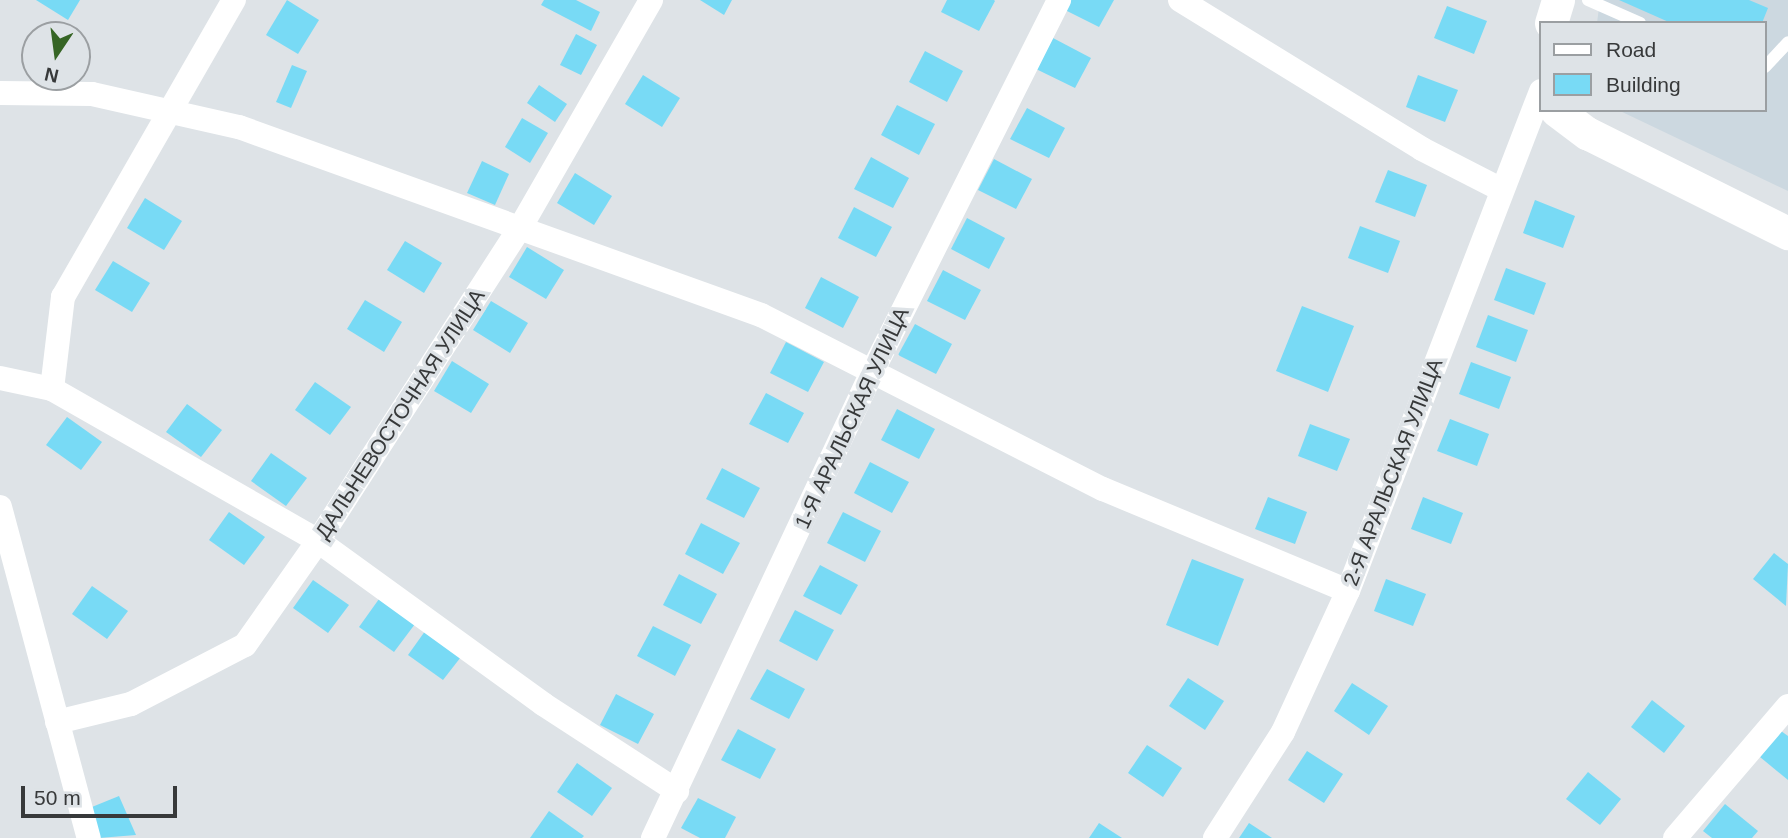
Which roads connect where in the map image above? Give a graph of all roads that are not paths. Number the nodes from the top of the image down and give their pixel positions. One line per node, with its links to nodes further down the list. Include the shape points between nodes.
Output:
1 (234, 0): 14 (street)
2 (650, 0): 16 (street, ДАЛЬНЕВОСТОЧНАЯ УЛИЦА)
3 (1059, 0): 18 (street, 1-Я АРАЛЬСКАЯ УЛИЦА)
4 (1181, 0): 15 (street, via 1422,149)
5 (1558, 0): 7 (street)
6 (1588, 0): 8 (lane)
7 (1552, 21)
8 (1635, 21)
9 (1788, 42): 10 (lane)
10 (1767, 65)
11 (0, 93): 14 (street, via 92,94)
12 (1540, 93): 15 (street, 2-Я АРАЛЬСКАЯ УЛИЦА)
13 (1559, 112): 17 (street, via 1587,133)
14 (172, 115): 16 (street, via 239,127); 20 (street, via 63,297)
15 (1500, 189): 23 (street, 2-Я АРАЛЬСКАЯ УЛИЦА)
16 (520, 228): 18 (street, via 761,315); 22 (street, ДАЛЬНЕВОСТОЧНАЯ УЛИЦА)
17 (1788, 233)
18 (874, 368): 23 (street, via 1103,489); 26 (street, 1-Я АРАЛЬСКАЯ УЛИЦА)
19 (0, 378): 20 (street)
20 (52, 389): 22 (street)
21 (0, 507): 25 (street)
22 (318, 541): 25 (street, ДАЛЬНЕВОСТОЧНАЯ УЛИЦА, via 245,645 131,704); 26 (street, via 543,704)
23 (1348, 591): 29 (street, 2-Я АРАЛЬСКАЯ УЛИЦА, via 1283,732)
24 (1788, 706): 30 (street)
25 (57, 722): 27 (street)
26 (677, 792): 28 (street, 1-Я АРАЛЬСКАЯ УЛИЦА)
27 (89, 838)
28 (653, 838)
29 (1215, 838)
30 (1675, 838)

